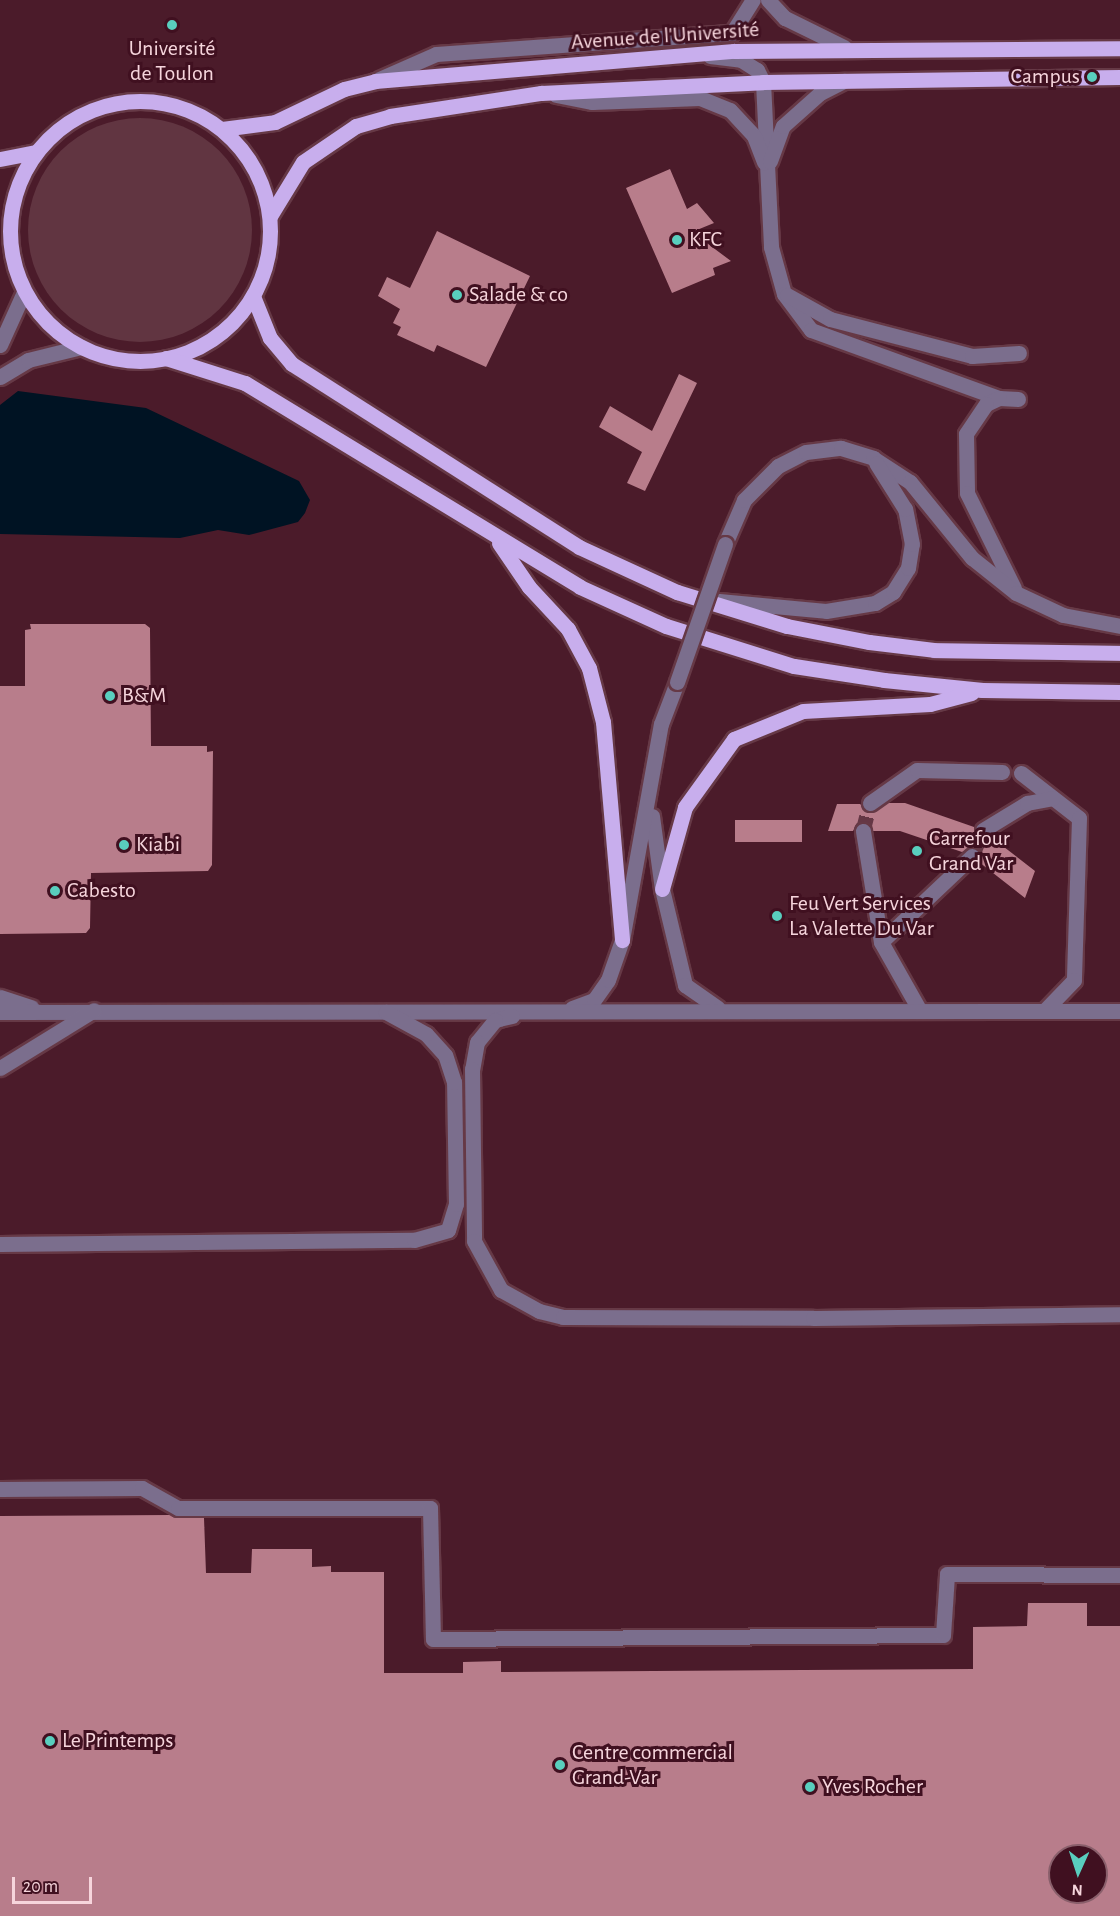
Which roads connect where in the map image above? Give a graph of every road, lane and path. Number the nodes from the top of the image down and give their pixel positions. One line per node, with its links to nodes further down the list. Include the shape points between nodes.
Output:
1 (753, 0): 7 (street, via 732,33 436,54)
2 (768, 0): 3 (street, via 785,18)
3 (844, 47): 4 (main road, Avenue de l'Université); 5 (main road, Avenue de l'Université)
4 (1120, 48)
5 (698, 54): 7 (main road, Avenue de l'Université); 9 (street, via 741,60 757,70)
6 (1120, 77): 8 (main road)
7 (375, 81): 11 (main road, Avenue de l'Université, via 344,89 274,122)
8 (844, 81): 9 (main road); 14 (street, via 820,93 783,126)
9 (763, 82): 10 (main road); 14 (street)
10 (541, 93): 14 (street, via 592,102 700,98 730,111 754,135); 15 (main road, via 390,116 356,126 303,162)
11 (222, 129): 12 (main road, via 159,101 124,101 90,110 70,121); 15 (main road, via 245,154 262,183)
12 (35, 152): 13 (main road); 16 (main road, via 14,193)
13 (0, 159)
14 (767, 170): 18 (street, via 771,247)
15 (270, 216): 19 (main road, via 270,244)
16 (4, 235): 17 (main road)
17 (24, 292): 20 (street); 21 (main road, via 58,333)
18 (784, 294): 22 (street, via 830,319 972,356); 25 (street, via 811,330)
19 (253, 296): 23 (main road, via 217,336); 30 (main road, via 270,338 292,364 579,547)
20 (0, 345)
21 (81, 347): 23 (main road, via 108,357); 24 (street, via 28,360)
22 (1019, 353)
23 (166, 358): 28 (main road, via 245,382)
24 (0, 377)
25 (999, 398): 26 (street); 29 (street, via 986,404 966,434 967,494)
26 (1018, 399)
27 (873, 458): 29 (street, via 910,482 972,558); 30 (street, via 905,509 912,544 908,568 893,592 875,603 826,611); 38 (street, bridge, via 841,448 806,452 778,466 744,500 661,724)
28 (496, 538): 33 (main road, via 580,587 729,648 884,680); 44 (main road, via 529,587 568,629 589,668 603,723)
29 (1016, 593): 31 (street, via 1063,615)
30 (696, 598): 32 (main road, via 787,626 869,642 934,650)
31 (1120, 626)
32 (1120, 653)
33 (982, 690): 34 (main road); 43 (main road, via 930,704 803,711 734,740 685,807)
34 (1120, 692)
35 (1002, 772): 39 (street, via 917,770)
36 (1021, 774): 37 (street)
37 (1053, 798): 40 (street, via 1027,803); 49 (street, via 1079,818 1074,980)
38 (650, 800): 43 (street); 44 (street)
39 (870, 803)
40 (982, 830)
41 (863, 831): 45 (street)
42 (972, 856): 45 (street)
43 (662, 889): 47 (street, via 685,985)
44 (622, 940): 56 (street, via 608,980 594,1000)
45 (881, 942): 53 (street)
46 (0, 997): 50 (street)
47 (718, 1008): 53 (street); 56 (street)
48 (94, 1010): 50 (street); 51 (street); 57 (street)
49 (1045, 1010): 53 (street); 54 (street)
50 (43, 1011): 55 (street)
51 (382, 1011): 52 (street); 58 (street, via 426,1034 445,1055 454,1082 456,1204 447,1230 414,1240)
52 (532, 1011): 56 (street); 59 (street, via 495,1020 477,1042 472,1069 474,1240 501,1290 539,1311 563,1317)
53 (920, 1011)
54 (1120, 1011)
55 (0, 1012)
56 (564, 1012)
57 (0, 1068)
58 (0, 1244)
59 (1120, 1314)
60 (0, 1489): 61 (street, via 142,1488 178,1508 430,1508 434,1639 943,1635 947,1574)
61 (1120, 1575)

